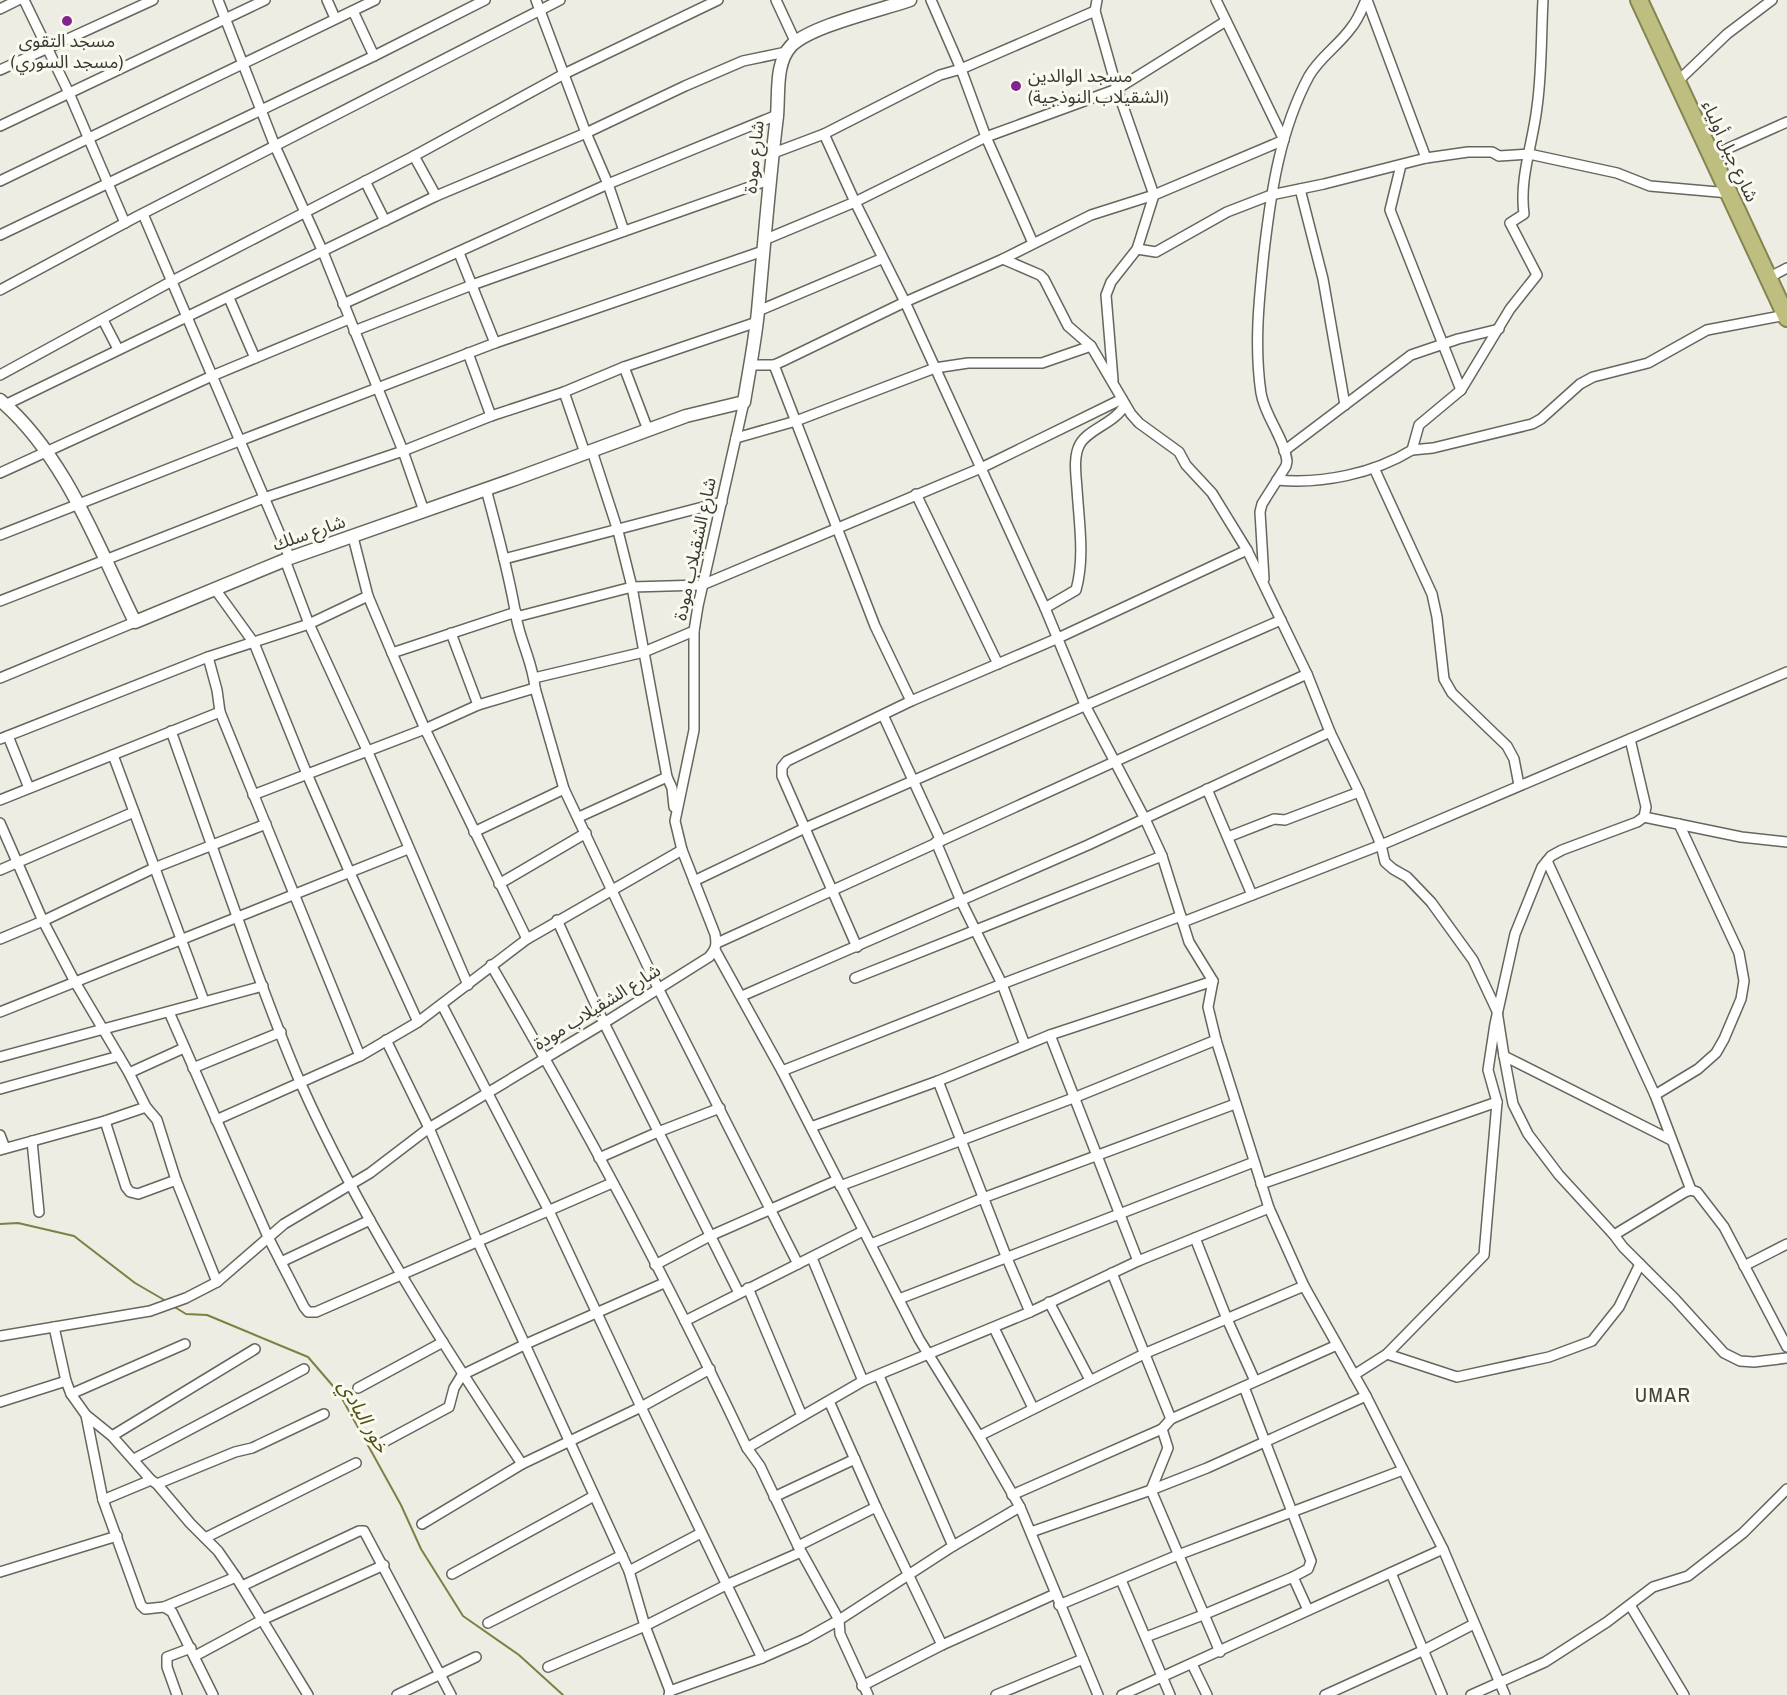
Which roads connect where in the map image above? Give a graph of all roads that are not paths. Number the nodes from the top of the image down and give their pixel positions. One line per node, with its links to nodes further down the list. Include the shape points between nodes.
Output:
1 (18, 0): 23 (street)
2 (24, 0): 31 (street)
3 (153, 0): 22 (street)
4 (218, 0): 27 (street)
5 (265, 0): 27 (street)
6 (327, 0): 28 (street)
7 (375, 0): 24 (street)
8 (485, 0): 33 (street)
9 (536, 0): 25 (street)
10 (560, 0): 25 (street)
11 (718, 0): 37 (street)
12 (776, 0): 30 (street)
13 (910, 0): 21 (street, شارع مودة)
14 (931, 0): 35 (street)
15 (1097, 0): 26 (street)
16 (1216, 0): 29 (street)
17 (1367, 0): 49 (street, via 1351,29 1309,76); 55 (street)
18 (1543, 0): 52 (street, via 1540,89)
19 (1639, 0): 38 (highway, شارع جبل أولياء)
20 (1772, 0): 38 (street, via 1728,34)
21 (888, 3): 30 (street, شارع مودة)
22 (132, 4): 31 (street)
23 (0, 9)
24 (353, 10): 28 (street); 33 (street)
25 (540, 10): 37 (street); 50 (street)
26 (1095, 11): 35 (street); 39 (street)
27 (226, 18): 34 (street); 40 (street)
28 (335, 18): 34 (street)
29 (1226, 21): 39 (street); 49 (street)
30 (795, 42): 32 (street, شارع مودة)
31 (47, 49): 36 (street); 40 (street)
32 (786, 52): 42 (street, شارع مودة); 45 (street, via 743,61)
33 (374, 56): 41 (street)
34 (243, 63): 41 (street); 48 (street)
35 (961, 69): 46 (street, via 940,75); 47 (street)
36 (0, 70)
37 (564, 74): 45 (street); 53 (street)
38 (1677, 82): 54 (highway, شارع جبل أولياء)
39 (1117, 88): 47 (street); 64 (street)
40 (69, 93): 44 (street); 48 (street)
41 (262, 110): 50 (street); 60 (street)
42 (777, 115): 51 (street, شارع مودة); 61 (street)
43 (1787, 122): 54 (street)
44 (0, 126)
45 (586, 133): 61 (street); 66 (street)
46 (825, 134): 51 (street); 67 (street)
47 (986, 137): 67 (street); 74 (street)
48 (88, 138): 58 (street); 60 (street)
49 (1284, 140): 64 (street); 65 (street)
50 (275, 146): 68 (street); 69 (street)
51 (771, 154): 57 (street, شارع مودة)
52 (1529, 154): 55 (street, via 1468,152); 63 (street, via 1617,173 1650,186); 94 (street, via 1522,187 1524,214 1510,223 1537,275)
53 (414, 156): 59 (street); 66 (street)
54 (1711, 156): 63 (highway, شارع جبل أولياء)
55 (1426, 158): 56 (street)
56 (1401, 165): 62 (street); 97 (street, via 1390,210)
57 (768, 180): 72 (street); 75 (street, شارع مودة)
58 (0, 181)
59 (365, 181): 68 (street); 70 (street)
60 (106, 182): 71 (street); 73 (street)
61 (608, 184): 72 (street); 78 (street)
62 (1300, 189): 65 (street); 115 (street, via 1323,279)
63 (1729, 193): 82 (highway, شارع جبل أولياء)
64 (1154, 195): 74 (street, via 1091,215); 76 (street)
65 (1271, 195): 76 (street, via 1227,212 1156,252); 123 (street, via 1257,350 1264,404)
66 (435, 196): 70 (street)
67 (855, 202): 75 (street); 79 (street)
68 (306, 213): 77 (street); 83 (street)
69 (143, 214): 71 (street); 83 (street)
70 (385, 221): 77 (street)
71 (125, 223): 85 (street)
72 (624, 231): 84 (street)
73 (0, 235)
74 (1033, 243): 80 (street)
75 (764, 245): 89 (street, شارع مودة); 96 (street)
76 (1137, 249): 108 (street, via 1111,282 1106,295)
77 (323, 252): 86 (street); 88 (street)
78 (459, 253): 84 (street); 88 (street)
79 (881, 259): 87 (street); 89 (street)
80 (1003, 259): 87 (street); 98 (street, via 1040,275 1068,326)
81 (1787, 268): 82 (street)
82 (1768, 278): 90 (highway, شارع جبل أولياء)
83 (172, 281): 91 (street); 93 (street)
84 (472, 285): 95 (street); 96 (street)
85 (0, 290)
86 (229, 298): 91 (street); 101 (street)
87 (905, 302): 103 (street); 105 (street)
88 (343, 304): 92 (street)
89 (757, 316): 102 (street, شارع مودة); 104 (street)
90 (1786, 316): 121 (street, via 1707,330 1648,363 1593,377 1532,424)
91 (186, 317): 99 (street); 107 (street)
92 (349, 319): 95 (street); 101 (street)
93 (103, 320): 99 (street); 106 (street)
94 (1499, 328): 97 (street); 110 (street)
95 (354, 331): 109 (street)
96 (495, 343): 100 (street)
97 (1443, 344): 110 (street); 115 (street, via 1411,356)
98 (1091, 346): 105 (street, via 1042,363 968,363); 108 (street)
99 (118, 349): 112 (street)
100 (468, 353): 109 (street); 116 (street)
101 (255, 358): 107 (street)
102 (752, 365): 103 (street); 113 (street, شارع مودة)
103 (774, 365): 117 (street)
104 (624, 366): 111 (street); 118 (street)
105 (935, 368): 117 (street); 126 (street)
106 (0, 375)
107 (212, 376): 120 (street); 124 (street)
108 (1113, 385): 114 (street)
109 (377, 388): 120 (street); 122 (street)
110 (1461, 390): 121 (street, via 1419,425)
111 (564, 392): 116 (street); 125 (street)
112 (3, 402): 124 (street)
113 (744, 402): 118 (street, شارع سلك); 119 (street, شارع الشقيلاب مودة)
114 (1123, 402): 126 (street); 140 (street, via 1139,423 1179,452 1212,493); 150 (street, via 1116,417 1084,438 1077,451 1079,579 1076,591)
115 (1345, 405): 123 (street)
116 (491, 416): 122 (street)
117 (796, 421): 119 (street); 136 (street)
118 (648, 430): 125 (street, شارع سلك)
119 (736, 438): 133 (street, شارع الشقيلاب مودة)
120 (238, 441): 132 (street); 134 (street)
121 (1412, 450): 127 (street)
122 (403, 451): 132 (street); 135 (street)
123 (1284, 451): 129 (street, via 1286,466)
124 (46, 452): 128 (street); 134 (street)
125 (588, 452): 130 (street, شارع سلك); 137 (street)
126 (981, 468): 131 (street); 150 (street)
127 (1374, 468): 129 (street, via 1319,480); 184 (street, via 1432,594 1444,678 1452,693 1507,746)
128 (0, 473)
129 (1277, 480): 144 (street, via 1260,512)
130 (486, 489): 135 (street, شارع سلك); 143 (street)
131 (916, 494): 136 (street); 162 (street)
132 (264, 498): 141 (street); 142 (street)
133 (722, 502): 137 (street); 145 (street, شارع الشقيلاب مودة)
134 (79, 504): 138 (street); 141 (street)
135 (424, 511): 139 (street, شارع سلك)
136 (837, 528): 145 (street); 168 (street, via 875,626)
137 (618, 531): 143 (street); 146 (street)
138 (0, 535)
139 (353, 537): 142 (street, شارع سلك); 148 (street)
140 (1247, 550): 144 (street); 157 (street)
141 (105, 559): 149 (street); 153 (street)
142 (287, 559): 147 (street, شارع سلك); 154 (street)
143 (504, 559): 151 (street)
144 (1264, 583): 152 (street)
145 (702, 585): 146 (street); 155 (street, شارع الشقيلاب مودة)
146 (632, 587): 151 (street); 159 (street)
147 (215, 589): 153 (street, شارع سلك); 158 (street)
148 (368, 596): 154 (street); 160 (street)
149 (0, 601)
150 (1046, 608): 157 (street)
151 (516, 614): 156 (street); 166 (street)
152 (1281, 620): 164 (street); 170 (street)
153 (135, 622): 165 (street)
154 (309, 624): 158 (street); 178 (street)
155 (694, 632): 159 (street); 192 (street, شارع الشقيلاب مودة, via 694,730)
156 (451, 633): 160 (street); 169 (street)
157 (1056, 639): 162 (street); 170 (street)
158 (254, 643): 161 (street); 181 (street)
159 (644, 652): 166 (street); 182 (street)
160 (392, 653): 173 (street)
161 (208, 657): 171 (street); 176 (street)
162 (998, 664): 168 (street)
163 (1787, 672): 177 (street)
164 (1307, 674): 175 (street); 180 (street)
165 (0, 678)
166 (534, 678): 167 (street)
167 (535, 688): 169 (street); 186 (street)
168 (911, 701): 172 (street)
169 (478, 705): 173 (street)
170 (1086, 707): 180 (street); 183 (street)
171 (220, 712): 174 (street); 189 (street)
172 (883, 715): 183 (street); 199 (street, via 787,761 782,767 782,776)
173 (425, 729): 178 (street); 200 (street)
174 (171, 731): 179 (street); 205 (street)
175 (1330, 732): 187 (street); 188 (street)
176 (4, 738): 185 (street)
177 (1630, 739): 184 (street); 194 (street, via 1646,807)
178 (367, 750): 181 (street); 207 (street)
179 (113, 755): 185 (street); 191 (street)
180 (1114, 761): 195 (street); 203 (street)
181 (307, 774): 189 (street); 214 (street)
182 (667, 777): 192 (street); 193 (street)
183 (914, 780): 199 (street); 203 (street)
184 (1519, 785): 206 (street)
185 (29, 788): 190 (street)
186 (564, 789): 193 (street); 200 (street)
187 (1207, 789): 195 (street); 202 (street)
188 (1359, 792): 202 (street); 206 (street)
189 (253, 795): 197 (street)
190 (0, 800)
191 (134, 812): 211 (street); 212 (street)
192 (676, 814): 208 (street, شارع الشقيلاب مودة)
193 (579, 817): 201 (street)
194 (1644, 817): 198 (street); 210 (street, via 1562,850)
195 (1145, 819): 209 (street); 221 (street)
196 (0, 823): 211 (street)
197 (266, 824): 205 (street); 220 (street)
198 (1679, 824): 204 (street); 267 (street, via 1739,953 1744,981 1741,999 1716,1053)
199 (806, 828): 215 (street); 218 (street)
200 (474, 832): 216 (street)
201 (586, 833): 216 (street); 217 (street)
202 (1228, 837): 219 (street)
203 (939, 841): 218 (street); 221 (street)
204 (1787, 842)
205 (211, 845): 212 (street); 222 (street)
206 (1381, 845): 219 (street); 243 (street, via 1385,862 1407,877 1431,902 1473,960)
207 (408, 849): 214 (street); 237 (street)
208 (682, 850): 215 (street, شارع الشقيلاب مودة); 217 (street)
209 (1161, 856): 223 (street); 226 (street)
210 (1547, 861): 243 (street, via 1515,934); 267 (street)
211 (17, 863): 213 (street); 225 (street)
212 (154, 868): 225 (street); 228 (street)
213 (0, 870)
214 (350, 873): 220 (street); 246 (street)
215 (694, 881): 230 (street, شارع الشقيلاب مودة)
216 (499, 884): 229 (street)
217 (611, 889): 224 (street); 239 (street)
218 (831, 891): 230 (street); 231 (street)
219 (1252, 894): 223 (street)
220 (294, 895): 222 (street); 256 (street)
221 (961, 901): 226 (street); 231 (street)
222 (237, 918): 228 (street); 238 (street)
223 (1182, 919): 234 (street, via 1190,942); 236 (street)
224 (557, 920): 229 (street); 247 (street)
225 (43, 921): 227 (street); 235 (street)
226 (975, 930): 233 (street); 236 (street)
227 (0, 939)
228 (182, 939): 235 (street); 241 (street)
229 (527, 939): 232 (street)
230 (716, 946): 239 (street, شارع الشقيلاب مودة, via 709,957); 240 (street)
231 (857, 947): 240 (street)
232 (491, 965): 237 (street); 259 (street)
233 (855, 978)
234 (1213, 981): 250 (street); 252 (street, via 1208,1006)
235 (75, 982): 244 (street); 248 (street)
236 (1002, 984): 253 (street); 261 (street)
237 (468, 985): 242 (street)
238 (262, 986): 241 (street); 249 (street)
239 (658, 988): 247 (street, شارع الشقيلاب مودة); 272 (street)
240 (742, 996): 261 (street)
241 (204, 1001): 245 (street)
242 (442, 1005): 246 (street); 266 (street)
243 (1497, 1011): 257 (street); 269 (street, via 1488,1070)
244 (0, 1012)
245 (169, 1012): 248 (street); 254 (street)
246 (418, 1022): 251 (street)
247 (604, 1023): 259 (street, شارع الشقيلاب مودة); 277 (street)
248 (102, 1030): 255 (street); 258 (street)
249 (281, 1032): 260 (street); 264 (street)
250 (1050, 1035): 253 (street); 268 (street)
251 (386, 1040): 256 (street); 276 (street)
252 (1216, 1040): 268 (street); 270 (street)
253 (1025, 1045): 263 (street)
254 (184, 1048): 260 (street); 262 (street)
255 (119, 1056): 262 (street); 265 (street)
256 (360, 1056): 264 (street)
257 (1504, 1056): 280 (street); 300 (street, via 1513,1104 1528,1134)
258 (0, 1057)
259 (545, 1058): 266 (street, شارع الشقيلاب مودة); 284 (street)
260 (193, 1068): 273 (street)
261 (782, 1071): 275 (street)
262 (129, 1073): 271 (street)
263 (938, 1081): 275 (street); 279 (street)
264 (301, 1084): 273 (street); 290 (street)
265 (0, 1089)
266 (488, 1091): 276 (street, شارع الشقيلاب مودة); 296 (street)
267 (1655, 1095): 280 (street)
268 (1076, 1097): 279 (street); 283 (street)
269 (1497, 1102): 289 (street); 339 (street, via 1484,1255)
270 (1235, 1104): 283 (street); 285 (street)
271 (146, 1107): 274 (street); 286 (street, via 157,1120)
272 (720, 1108): 277 (street); 294 (street)
273 (216, 1120): 302 (street)
274 (105, 1121): 281 (street); 286 (street, via 130,1192 138,1194)
275 (811, 1127): 288 (street)
276 (429, 1128): 290 (street, شارع الشقيلاب مودة); 304 (street)
277 (658, 1132): 284 (street); 301 (street)
278 (0, 1135): 282 (street)
279 (962, 1140): 288 (street); 292 (street)
280 (1671, 1140): 291 (street)
281 (32, 1141): 282 (street); 295 (street)
282 (2, 1149)
283 (1097, 1155): 292 (street); 297 (street)
284 (599, 1158): 287 (street)
285 (1254, 1162): 289 (street); 297 (street)
286 (176, 1180): 317 (street)
287 (612, 1183): 296 (street); 313 (street)
288 (838, 1183): 294 (street); 299 (street)
289 (1261, 1184): 293 (street)
290 (351, 1185): 298 (street); 302 (street, شارع الشقيلاب مودة)
291 (1691, 1190): 300 (street); 314 (street, via 1705,1200 1724,1227)
292 (983, 1198): 305 (street); 307 (street)
293 (1269, 1208): 303 (street); 319 (street)
294 (770, 1210): 301 (street); 311 (street)
295 (39, 1212)
296 (549, 1212): 304 (street); 323 (street)
297 (1119, 1213): 307 (street); 309 (street)
298 (370, 1220): 310 (street); 316 (street)
299 (863, 1231): 305 (street); 308 (street)
300 (1614, 1235): 312 (street)
301 (710, 1236): 313 (street); 320 (street)
302 (268, 1237): 310 (street); 317 (street, شارع الشقيلاب مودة)
303 (1195, 1238): 309 (street); 325 (street)
304 (477, 1240): 316 (street); 333 (street)
305 (871, 1244): 321 (street)
306 (1787, 1244): 314 (street)
307 (1006, 1256): 321 (street); 324 (street)
308 (812, 1258): 311 (street); 348 (street)
309 (1138, 1261): 315 (street)
310 (281, 1262): 316 (street, via 308,1312 316,1312)
311 (798, 1264): 320 (street)
312 (1640, 1264): 339 (street, via 1619,1307 1592,1341 1549,1357 1457,1377); 340 (street, via 1724,1353 1740,1361)
313 (655, 1265): 318 (street)
314 (1744, 1266): 329 (street)
315 (1112, 1273): 322 (street); 338 (street)
316 (400, 1274): 331 (street)
317 (217, 1282): 327 (street, شارع الشقيلاب مودة, via 150,1311)
318 (664, 1283): 323 (street); 326 (street)
319 (1304, 1286): 325 (street); 334 (street)
320 (743, 1291): 326 (street); 360 (street)
321 (899, 1299): 337 (street)
322 (1049, 1302): 324 (street); 346 (street)
323 (598, 1312): 333 (street); 356 (street)
324 (1030, 1312): 328 (street)
325 (1227, 1319): 338 (street); 349 (street)
326 (685, 1321): 342 (street)
327 (54, 1327): 330 (street, شارع الشقيلاب مودة); 347 (street)
328 (994, 1328): 337 (street); 357 (street)
329 (1784, 1335): 335 (street)
330 (0, 1336)
331 (443, 1342): 343 (street); 351 (street)
332 (185, 1344): 352 (street)
333 (526, 1344): 343 (street); 365 (street)
334 (1337, 1345): 344 (street); 349 (street)
335 (1787, 1347)
336 (255, 1349): 363 (street)
337 (929, 1353): 345 (street); 364 (street)
338 (1146, 1353): 346 (street); 361 (street)
339 (1387, 1354): 344 (street)
340 (1787, 1358)
341 (304, 1369): 369 (street)
342 (710, 1369): 356 (street); 368 (street)
343 (462, 1375): 366 (street, via 449,1407); 372 (street)
344 (1354, 1375): 353 (street)
345 (879, 1376): 348 (street); 389 (street)
346 (1090, 1380): 357 (street)
347 (66, 1381): 352 (street); 354 (street)
348 (863, 1381): 355 (street)
349 (1254, 1381): 350 (street)
350 (1244, 1387): 361 (street); 367 (street)
351 (358, 1388)
352 (71, 1394): 359 (street)
353 (1366, 1396): 367 (street); 373 (street)
354 (0, 1401)
355 (829, 1401): 360 (street); 370 (street)
356 (641, 1407): 365 (street); 386 (street)
357 (1033, 1408): 364 (street)
358 (324, 1414): 374 (street, via 252,1448)
359 (86, 1415): 363 (street); 380 (street)
360 (802, 1416): 368 (street)
361 (1172, 1419): 362 (street)
362 (1162, 1429): 376 (street, via 1167,1448); 377 (street)
363 (112, 1436): 369 (street)
364 (979, 1436): 377 (street)
365 (569, 1440): 372 (street); 378 (street)
366 (382, 1443)
367 (1264, 1443): 376 (street); 383 (street)
368 (747, 1448): 379 (street)
369 (134, 1459): 374 (street)
370 (855, 1459): 379 (street); 381 (street)
371 (356, 1463): 388 (street)
372 (522, 1464): 384 (street)
373 (1403, 1470): 383 (street); 391 (street)
374 (154, 1482): 380 (street); 388 (street)
375 (1787, 1489): 407 (street, via 1743,1533 1688,1576 1653,1587)
376 (1151, 1490): 385 (street); 393 (street)
377 (1012, 1495): 382 (street)
378 (594, 1496): 392 (street); 398 (street)
379 (774, 1497): 390 (street)
380 (103, 1500): 387 (street)
381 (876, 1507): 390 (street); 399 (street)
382 (1020, 1508): 385 (street); 389 (street)
383 (1292, 1512): 393 (street); 400 (street, via 1311,1561 1308,1569)
384 (422, 1524)
385 (1031, 1532): 405 (street)
386 (701, 1533): 395 (street); 403 (street)
387 (117, 1536): 396 (street); 408 (street, via 141,1605 145,1609)
388 (205, 1538): 401 (street)
389 (953, 1546): 399 (street)
390 (800, 1549): 403 (street); 412 (street)
391 (1443, 1549): 397 (street); 414 (street)
392 (622, 1555): 395 (street); 413 (street)
393 (1178, 1556): 402 (street); 410 (street)
394 (384, 1565): 404 (street, via 369,1537 359,1530); 411 (street); 426 (street)
395 (629, 1571): 415 (street)
396 (0, 1572)
397 (1391, 1573): 409 (street); 418 (street)
398 (452, 1574)
399 (909, 1574): 412 (street); 417 (street)
400 (1293, 1576): 409 (street); 410 (street)
401 (236, 1577): 404 (street); 408 (street)
402 (1121, 1580): 406 (street); 416 (street)
403 (726, 1585): 415 (street); 422 (street)
404 (242, 1586): 411 (street)
405 (1055, 1594): 406 (street); 417 (street)
406 (1059, 1605): 423 (street)
407 (1630, 1605): 428 (street, via 1545,1662); 446 (street)
408 (164, 1607): 419 (street, via 172,1612)
409 (1308, 1610): 420 (street)
410 (1203, 1615): 416 (street); 420 (street)
411 (262, 1620): 419 (street); 433 (street)
412 (838, 1620): 422 (street); 429 (street)
413 (488, 1623)
414 (1474, 1624): 418 (street); 428 (street)
415 (645, 1626): 425 (street); 430 (street)
416 (1146, 1637): 427 (street)
417 (942, 1646): 429 (street)
418 (1422, 1651): 442 (street); 443 (street)
419 (193, 1652): 431 (street, via 167,1657); 432 (street)
420 (1220, 1652): 424 (street)
421 (476, 1657): 426 (street)
422 (762, 1658): 430 (street)
423 (1083, 1659): 437 (street); 438 (street)
424 (1192, 1664): 427 (street); 441 (street)
425 (548, 1667)
426 (440, 1674): 434 (street); 435 (street)
427 (1163, 1677): 439 (street); 440 (street)
428 (1500, 1681): 444 (street); 445 (street)
429 (862, 1686): 436 (street)
430 (670, 1693)
431 (177, 1695)
432 (213, 1695)
433 (308, 1695)
434 (398, 1695)
435 (451, 1695)
436 (868, 1695)
437 (996, 1695)
438 (1098, 1695)
439 (1122, 1695)
440 (1170, 1695)
441 (1207, 1695)
442 (1325, 1695)
443 (1442, 1695)
444 (1471, 1695)
445 (1505, 1695)
446 (1684, 1695)

